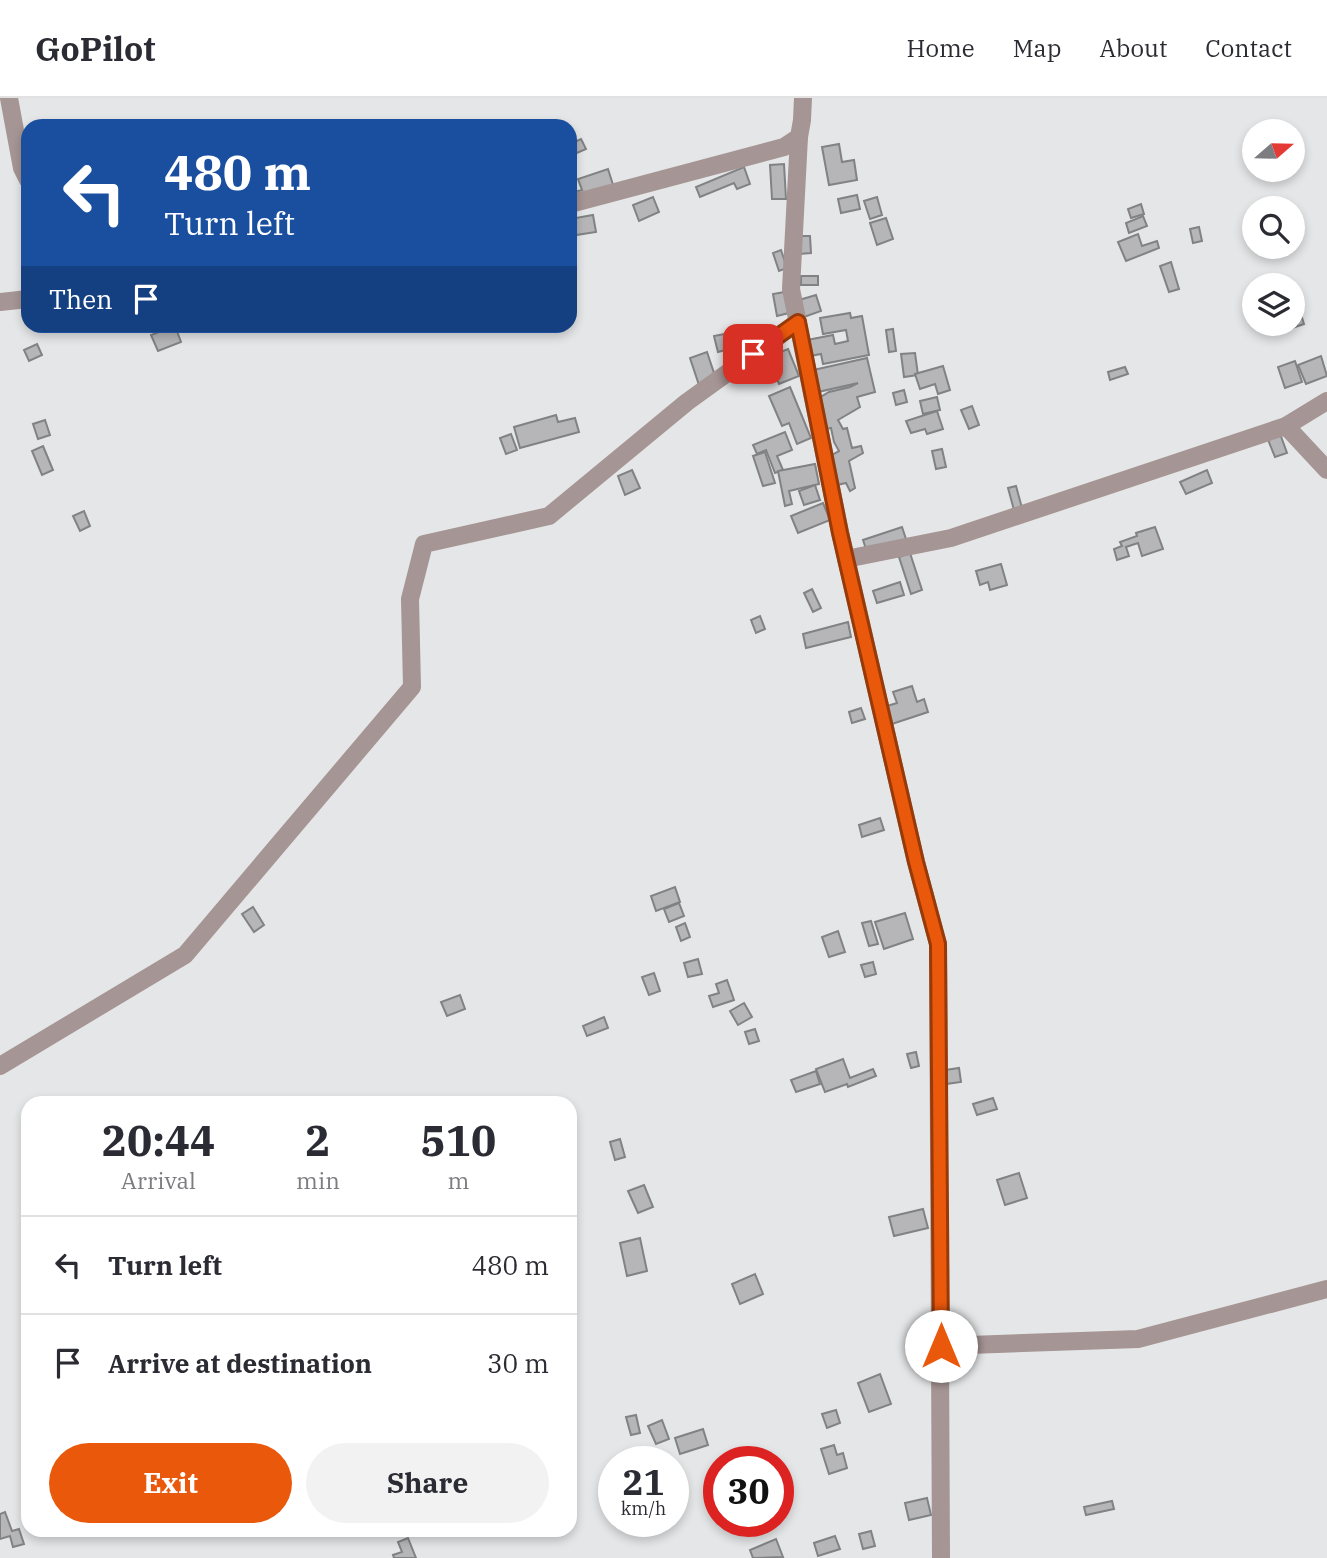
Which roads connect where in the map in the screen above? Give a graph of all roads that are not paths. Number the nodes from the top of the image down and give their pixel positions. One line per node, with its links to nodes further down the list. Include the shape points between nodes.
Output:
1 (9, 98): 4 (street)
2 (803, 98): 3 (street)
3 (799, 137): 5 (street, via 784,147); 8 (street, via 791,289)
4 (21, 163)
5 (577, 202)
6 (21, 300): 7 (street)
7 (0, 302)
8 (798, 322): 12 (street); 13 (street, via 687,402 549,516 424,544 410,599 412,687 185,955)
9 (1327, 401): 10 (street)
10 (1286, 426): 11 (street); 12 (street, via 951,538)
11 (1327, 470)
12 (846, 559): 15 (street, via 938,944)
13 (0, 1066)
14 (1327, 1289): 15 (street, via 1138,1339)
15 (941, 1346): 16 (street)
16 (941, 1558)

